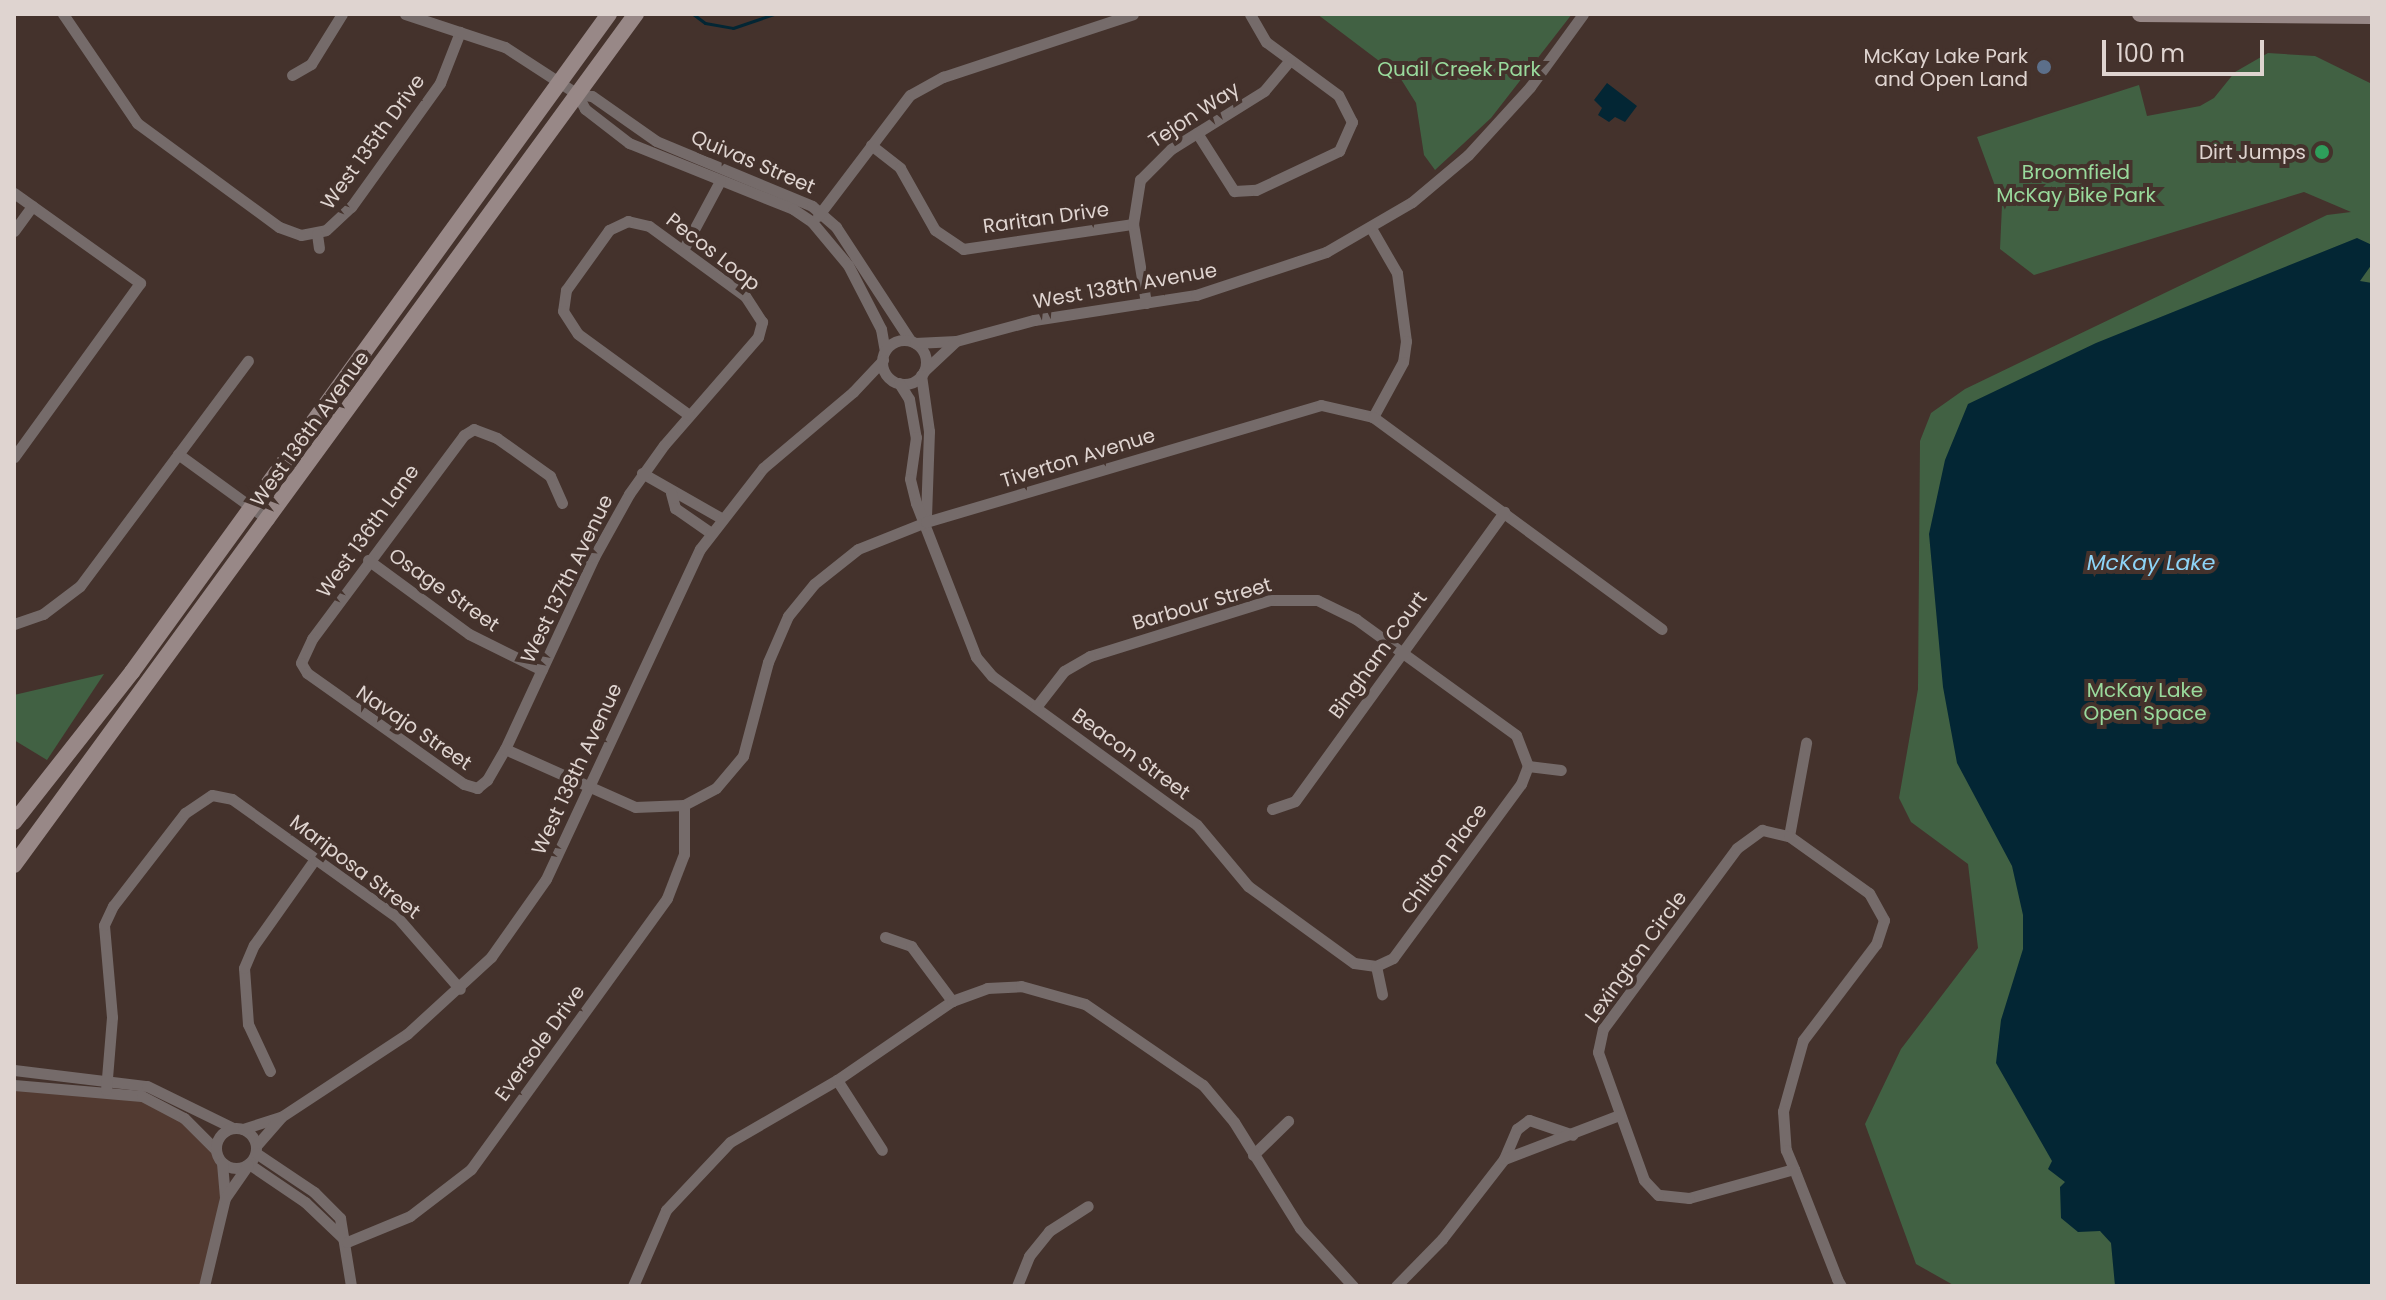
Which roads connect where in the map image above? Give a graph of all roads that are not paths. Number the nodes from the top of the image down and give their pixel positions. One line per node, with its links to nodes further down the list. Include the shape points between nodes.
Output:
1 (63, 14): 25 (street, West 135th Drive, via 131,117 279,227 294,234)
2 (342, 14): 13 (street, via 311,64)
3 (405, 14): 11 (street, Quivas Street)
4 (609, 14): 14 (main road, West 136th Avenue)
5 (636, 14): 15 (main road, West 136th Avenue)
6 (1133, 14): 17 (street, via 943,77 910,95)
7 (1250, 14): 12 (street, via 1266,42)
8 (1583, 14): 23 (street, West 138th Avenue, via 1487,136 1435,185)
9 (2140, 14): 10 (main road)
10 (2372, 16)
11 (460, 32): 14 (street, Quivas Street, via 514,51); 25 (street, West 135th Drive, via 435,91 340,221)
12 (1290, 60): 16 (street, Tejon Way, via 1264,91); 16 (street, via 1338,95 1352,122 1339,151 1256,190 1234,191)
13 (292, 75)
14 (560, 82): 15 (street, Quivas Street); 44 (main road, West 136th Avenue)
15 (577, 94): 18 (street, Quivas Street, via 585,109 629,143); 21 (street, Quivas Street, via 592,96 656,141); 47 (main road, West 136th Avenue)
16 (1197, 133): 22 (street, Tejon Way, via 1146,171 1135,192)
17 (871, 145): 21 (street); 22 (street, Raritan Drive, via 900,168 935,230 963,249)
18 (720, 181): 21 (street, Quivas Street); 27 (street)
19 (14, 193): 20 (street)
20 (32, 206): 24 (street); 40 (street, via 140,283)
21 (816, 217): 31 (street, Quivas Street, via 856,255 895,324); 32 (street, Quivas Street, via 881,329)
22 (1133, 224): 28 (street, Tejon Way)
23 (1371, 228): 28 (street, West 138th Avenue, via 1264,277); 38 (street, via 1397,273 1406,341 1403,362)
24 (14, 231)
25 (317, 234): 26 (street)
26 (319, 248)
27 (683, 250): 29 (street, Pecos Loop, via 745,296); 37 (street, Pecos Loop, via 639,221 618,224 566,290 563,311 578,334)
28 (1146, 303): 30 (street, West 138th Avenue, via 1034,320)
29 (762, 322): 37 (street, West 137th Avenue, via 751,349)
30 (956, 341): 31 (street, West 138th Avenue); 34 (street, West 138th Avenue)
31 (912, 342): 32 (street, via 896,342); 34 (street, via 926,358)
32 (884, 356): 35 (street); 36 (street, West 138th Avenue)
33 (248, 361): 39 (street)
34 (922, 373): 35 (street); 48 (street, Beacon Street, via 929,431)
35 (896, 382): 36 (street, West 138th Avenue); 48 (street, Beacon Street, via 909,399 916,437 910,479)
36 (853, 392): 46 (street, West 138th Avenue, via 792,439)
37 (689, 415): 41 (street, West 137th Avenue)
38 (1373, 417): 45 (street, Tiverton Avenue); 48 (street, Tiverton Avenue, via 1347,407 1308,406)
39 (178, 454): 44 (street); 51 (street, via 80,586 43,614)
40 (14, 457)
41 (642, 473): 42 (street); 55 (street, West 137th Avenue, via 594,557)
42 (671, 493): 46 (street, via 686,494); 49 (street, via 675,508)
43 (562, 503): 50 (street, West 136th Lane, via 550,476 497,438 474,429 454,443)
44 (252, 507): 47 (street); 64 (main road, West 136th Avenue)
45 (1504, 512): 52 (street, Tiverton Avenue); 53 (street, Bingham Court)
46 (721, 518): 49 (street, West 138th Avenue)
47 (269, 520): 67 (main road, West 136th Avenue)
48 (926, 522): 56 (street, Beacon Street, via 976,657); 62 (street, Tiverton Avenue, via 858,549 806,592 788,616 768,662 743,756 716,788)
49 (711, 533): 61 (street, West 138th Avenue)
50 (368, 560): 54 (street, West 136th Lane); 55 (street, Osage Street, via 469,634)
51 (14, 624)
52 (1662, 629)
53 (1401, 653): 56 (street, Barbour Street, via 1335,606 1317,600 1270,600 1090,656 1064,671); 59 (street, Barbour Street, via 1516,735); 63 (street, Bingham Court, via 1295,801)
54 (301, 663): 58 (street, Navajo Street, via 317,682 464,784 477,788 487,780)
55 (542, 670): 58 (street, West 137th Avenue)
56 (1036, 707): 69 (street, Beacon Street, via 1197,825 1248,886 1354,963)
57 (1806, 743): 65 (street)
58 (505, 749): 61 (street, Navajo Street)
59 (1528, 766): 60 (street); 69 (street, Chilton Place, via 1521,784 1402,946)
60 (1561, 770)
61 (590, 787): 62 (street, Tiverton Avenue, via 635,807); 70 (street, West 138th Avenue, via 546,879 491,957)
62 (684, 805): 93 (street, Eversole Drive, via 684,854 667,898 471,1169 410,1216)
63 (1272, 809)
64 (14, 822)
65 (1789, 836): 78 (street, Lexington Circle, via 1762,830 1743,842 1603,1029 1598,1052); 90 (street, via 1872,895 1884,920 1876,944 1811,1028 1794,1062 1783,1111 1786,1150)
66 (315, 859): 70 (street, Mariposa Street, via 398,918); 74 (street, via 254,945 244,968 248,1024); 76 (street, Mariposa Street, via 232,799 212,795 185,813 146,860 104,925 112,1017)
67 (14, 865)
68 (885, 937): 72 (street, via 911,946)
69 (1376, 966): 71 (street)
70 (460, 989): 79 (street, West 138th Avenue, via 407,1034)
71 (1382, 994)
72 (952, 1001): 75 (street); 86 (street, via 987,988 1021,986 1085,1004 1203,1085)
73 (14, 1070): 76 (street)
74 (270, 1071)
75 (837, 1080): 85 (street); 96 (street, via 753,1126 707,1161 653,1232)
76 (107, 1084): 77 (street); 81 (street, via 162,1092); 83 (street, via 170,1109)
77 (14, 1085)
78 (1619, 1115): 82 (street); 90 (street, Lexington Circle, via 1644,1180 1668,1199)
79 (281, 1117): 81 (street, West 138th Avenue); 84 (street, West 138th Avenue)
80 (1288, 1121): 86 (street)
81 (238, 1128): 83 (street, via 222,1133); 84 (street)
82 (1573, 1135): 87 (street); 87 (street, via 1529,1120 1517,1129)
83 (215, 1149): 88 (street)
84 (256, 1149): 89 (street); 93 (street, via 340,1218)
85 (882, 1150)
86 (1253, 1155): 98 (street, via 1300,1228)
87 (1504, 1159): 99 (street, via 1442,1239)
88 (222, 1163): 89 (street, via 231,1168); 91 (street)
89 (248, 1164): 91 (street); 93 (street, via 305,1202)
90 (1794, 1169): 100 (street)
91 (225, 1198): 94 (street)
92 (1088, 1206): 97 (street, via 1049,1231 1029,1256)
93 (347, 1242): 95 (street)
94 (204, 1286)
95 (351, 1286)
96 (633, 1286)
97 (1017, 1286)
98 (1353, 1286)
99 (1396, 1286)
100 (1841, 1286)

